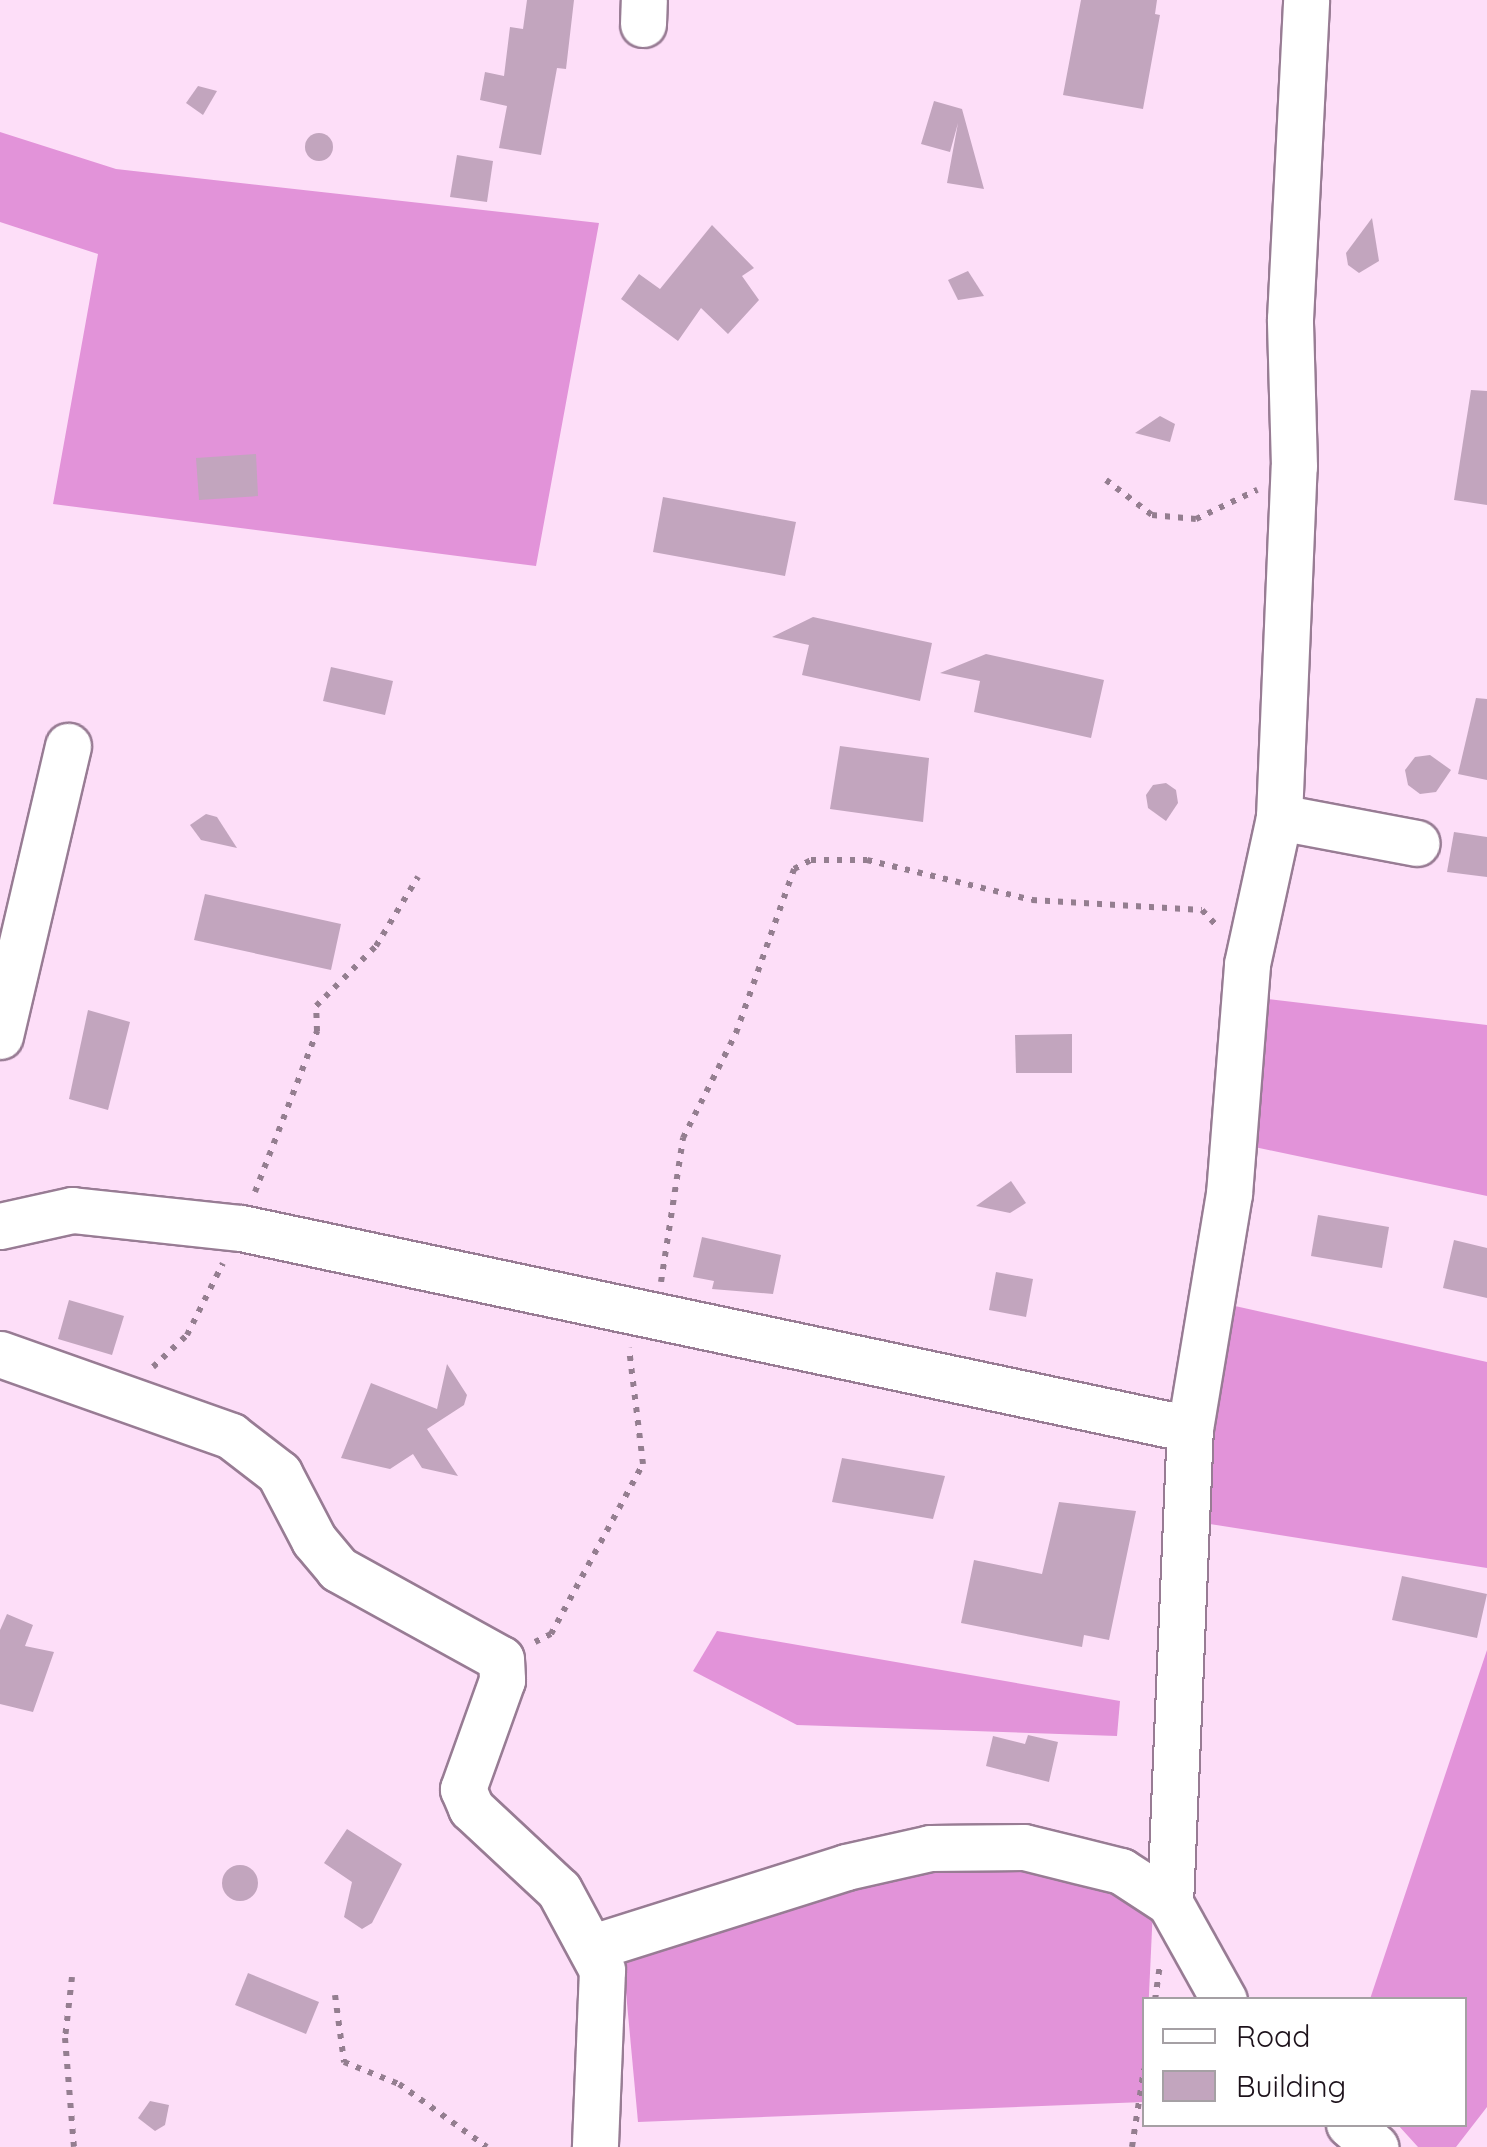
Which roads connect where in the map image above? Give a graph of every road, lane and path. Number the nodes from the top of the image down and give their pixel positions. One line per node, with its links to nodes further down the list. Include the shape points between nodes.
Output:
1 (1306, 0): 2 (street, via 1290,318)
2 (1294, 466): 3 (path, via 1196,519 1152,515); 5 (street)
3 (1106, 480)
4 (68, 746): 9 (street)
5 (1279, 817): 6 (street); 8 (street)
6 (1417, 843)
7 (418, 877): 11 (path, via 376,946 316,1006 317,1031)
8 (1248, 964): 12 (path, via 1202,910 1032,900 841,857 794,869 736,1033 684,1138); 15 (street, via 1229,1194)
9 (0, 1036)
10 (0, 1226): 11 (street, via 72,1210)
11 (241, 1228): 12 (street); 14 (path, via 187,1335)
12 (640, 1313): 15 (street); 16 (path, via 643,1464 551,1634)
13 (0, 1354): 14 (street)
14 (116, 1400): 16 (street, via 231,1436 260,1454 338,1569)
15 (1190, 1429): 17 (street)
16 (501, 1659): 18 (street, via 502,1680 463,1789 471,1808 558,1890)
17 (1170, 1904): 18 (street, via 1121,1871 1078,1856 1024,1848 930,1848 846,1867); 21 (street)
18 (592, 1947): 26 (street, via 602,1970 603,2028)
19 (72, 1977): 24 (path, via 65,2038)
20 (335, 1996): 25 (path, via 344,2062 400,2084)
21 (1222, 1997)
22 (1142, 2081): 27 (path)
23 (1353, 2127): 28 (street)
24 (74, 2147)
25 (488, 2147)
26 (595, 2147)
27 (1132, 2147)
28 (1376, 2147)

